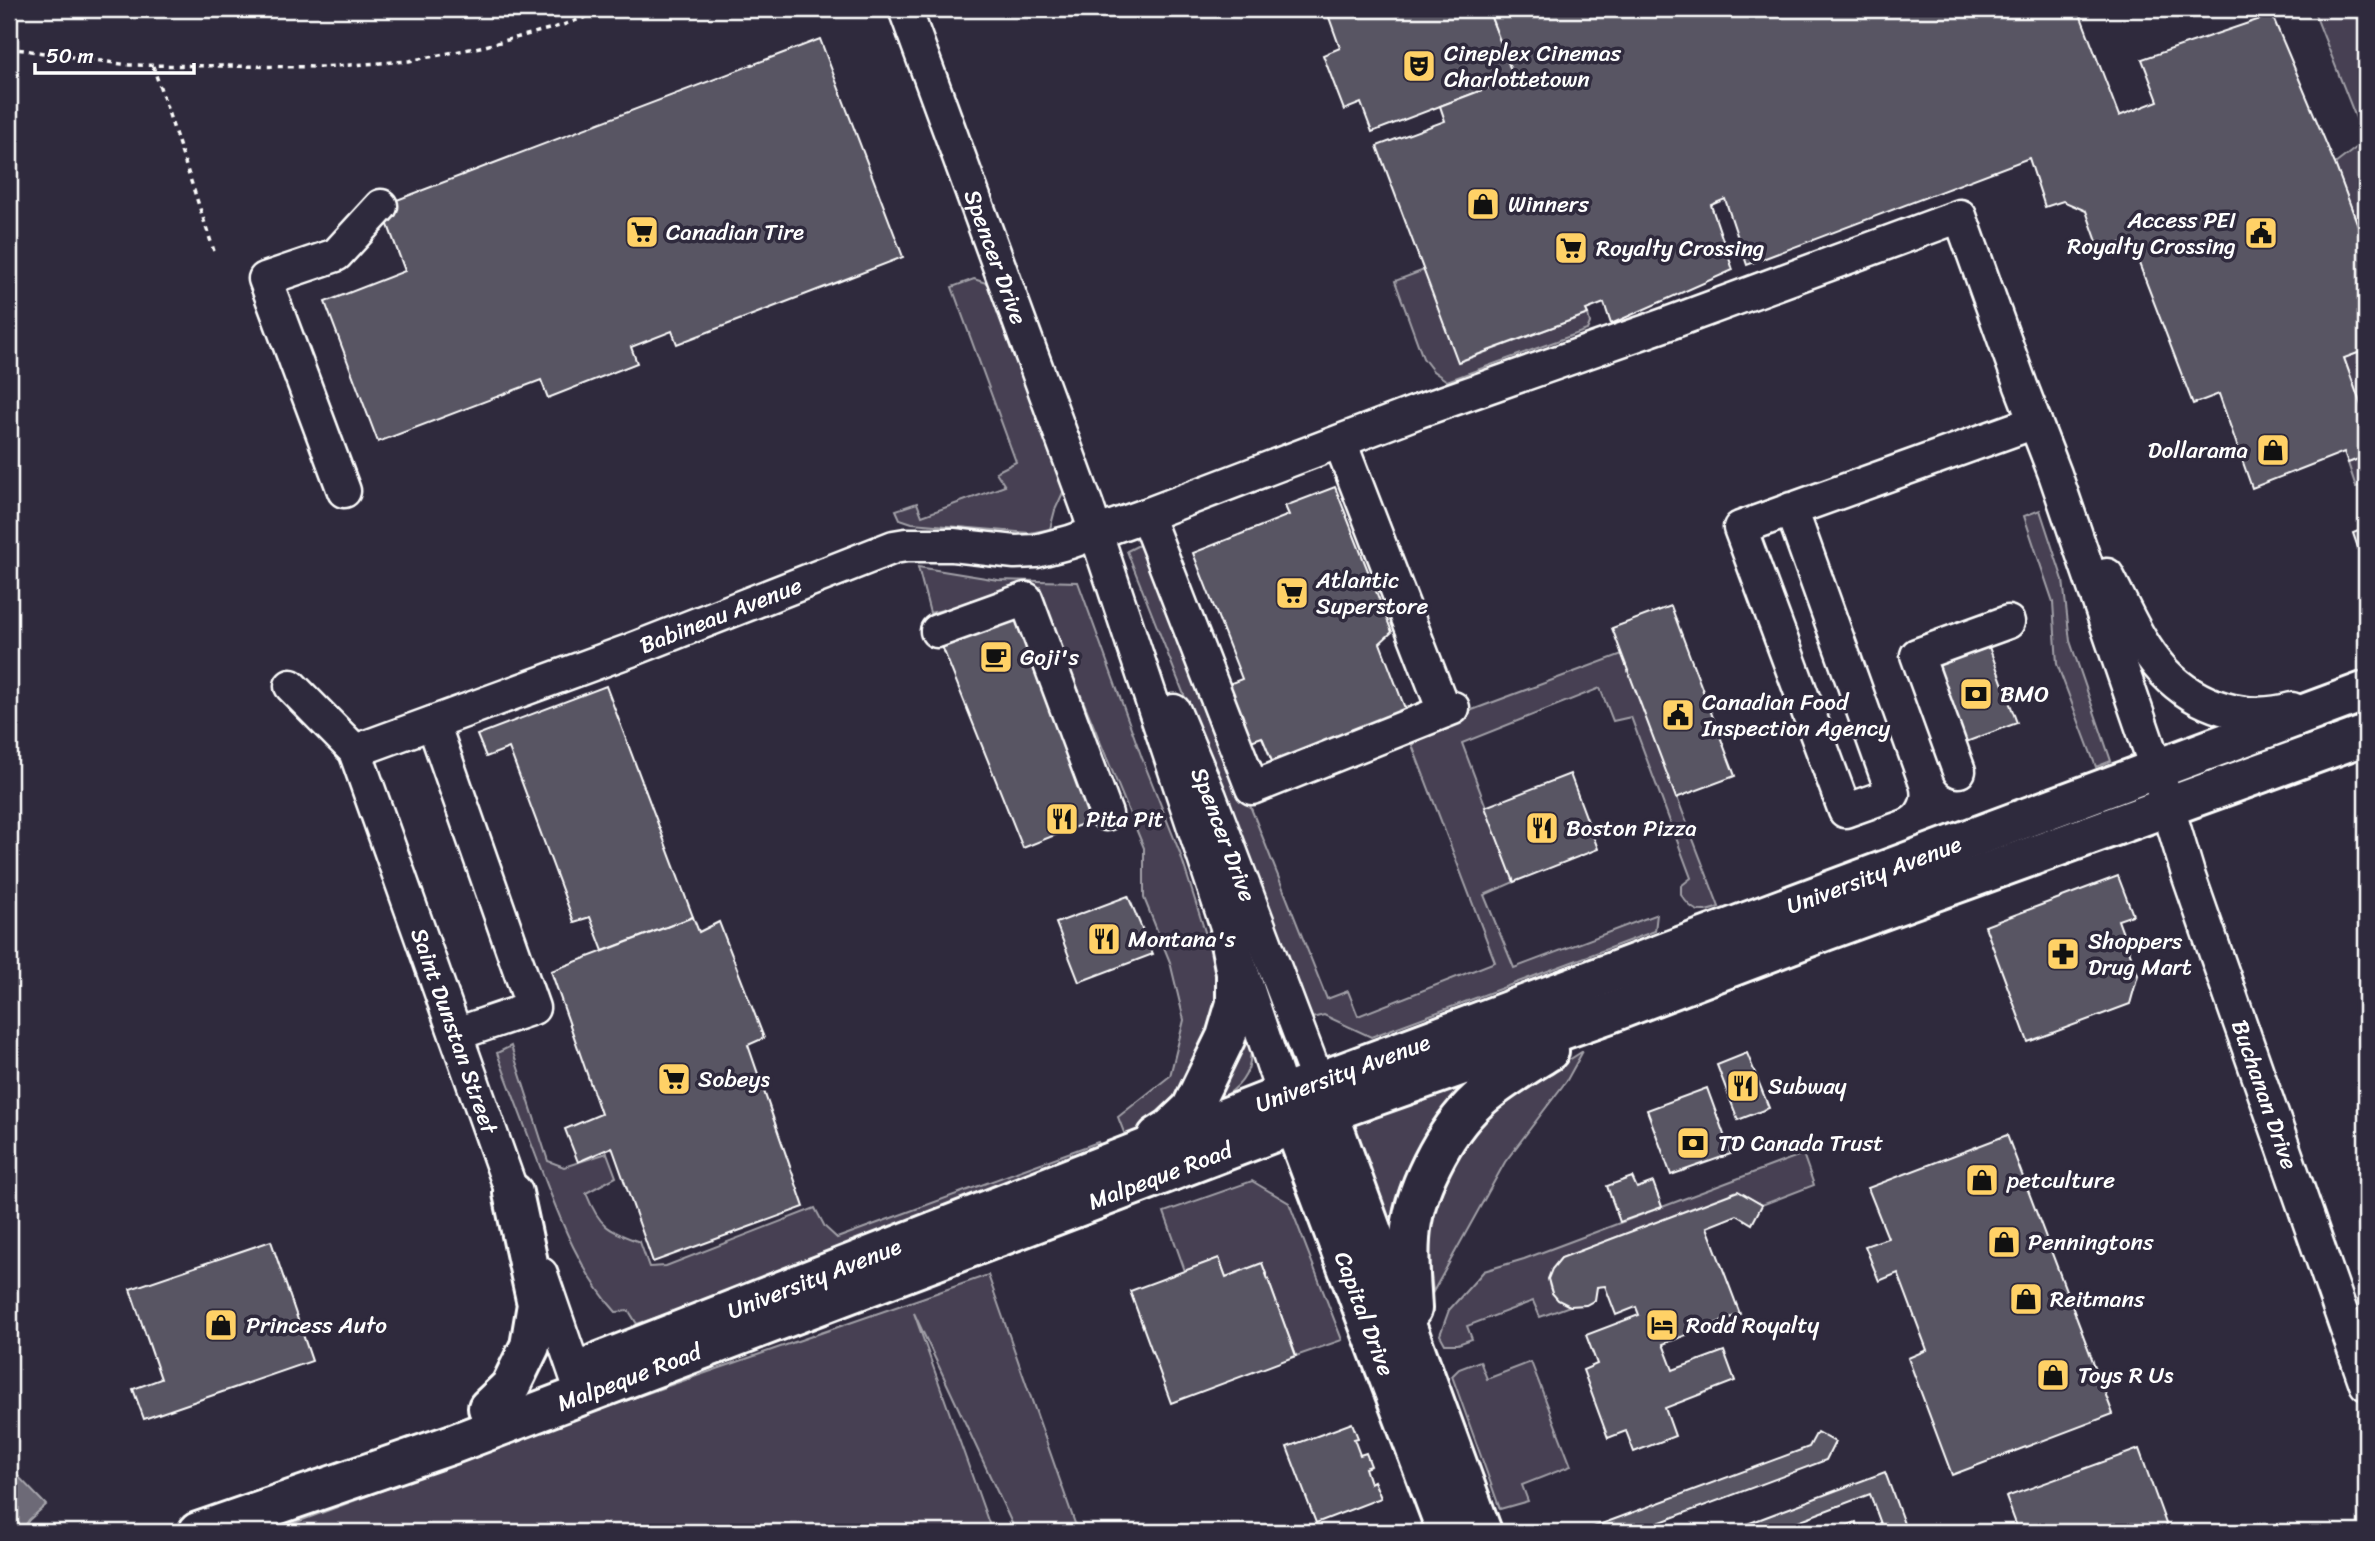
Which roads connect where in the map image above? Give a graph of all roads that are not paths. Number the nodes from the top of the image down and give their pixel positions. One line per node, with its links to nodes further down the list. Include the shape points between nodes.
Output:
1 (905, 9): 9 (street, Spencer Drive)
2 (381, 206): 6 (street, via 336,255 265,279)
3 (2035, 422): 4 (street, Babineau Avenue, via 1960,216); 5 (street); 7 (street)
4 (1340, 442): 8 (street, Babineau Avenue); 8 (street, via 1449,710 1252,788)
5 (2055, 474): 13 (street, via 2145,646 2165,673 2189,692 2230,712 2260,715); 17 (street, Buchanan Drive)
6 (344, 491)
7 (1791, 509): 7 (street, via 1740,528 1844,811 1893,794)
8 (1146, 515): 9 (street, Babineau Avenue)
9 (1096, 534): 14 (street, Babineau Avenue, via 1036,551 953,545 894,547); 21 (street, Spencer Drive); 24 (street, Spencer Drive, via 1210,797)
10 (2008, 622): 18 (street, via 1917,655)
11 (937, 632): 20 (street, via 1026,599)
12 (291, 686): 16 (street, Saint Dunstan Street)
13 (2366, 690): 17 (main road, University Avenue)
14 (433, 723): 16 (street, Babineau Avenue); 23 (street, via 533,1008)
15 (2366, 735): 19 (main road, University Avenue)
16 (355, 751): 23 (street, Saint Dunstan Street)
17 (2156, 768): 19 (street, Buchanan Drive); 24 (main road, University Avenue, via 1813,899)
18 (1959, 771)
19 (2168, 806): 22 (main road, University Avenue); 30 (street, Buchanan Drive)
20 (1106, 814)
21 (1229, 938): 25 (street, Spencer Drive); 26 (main road, via 1236,1003 1226,1037 1191,1110 1146,1144)
22 (1610, 1013): 24 (main road, University Avenue); 28 (main road, via 1512,1074 1477,1101 1449,1135 1424,1181 1413,1217)
23 (456, 1034): 27 (street, Saint Dunstan Street)
24 (1323, 1097): 25 (main road, University Avenue); 28 (main road, Capital Drive)
25 (1288, 1110): 26 (main road, University Avenue); 29 (main road, Malpeque Road); 34 (main road, Capital Drive)
26 (1076, 1177): 29 (main road, University Avenue, via 656,1339)
27 (513, 1193): 29 (street, Saint Dunstan Street); 31 (main road, via 537,1304 530,1346 510,1387)
28 (1413, 1343): 35 (main road, Capital Drive)
29 (579, 1384): 31 (main road, University Avenue); 32 (main road, Malpeque Road)
30 (2366, 1384)
31 (488, 1408): 32 (main road, University Avenue, via 424,1435)
32 (332, 1486): 33 (main road, Malpeque Road)
33 (198, 1532)
34 (1447, 1532)
35 (1482, 1532)

